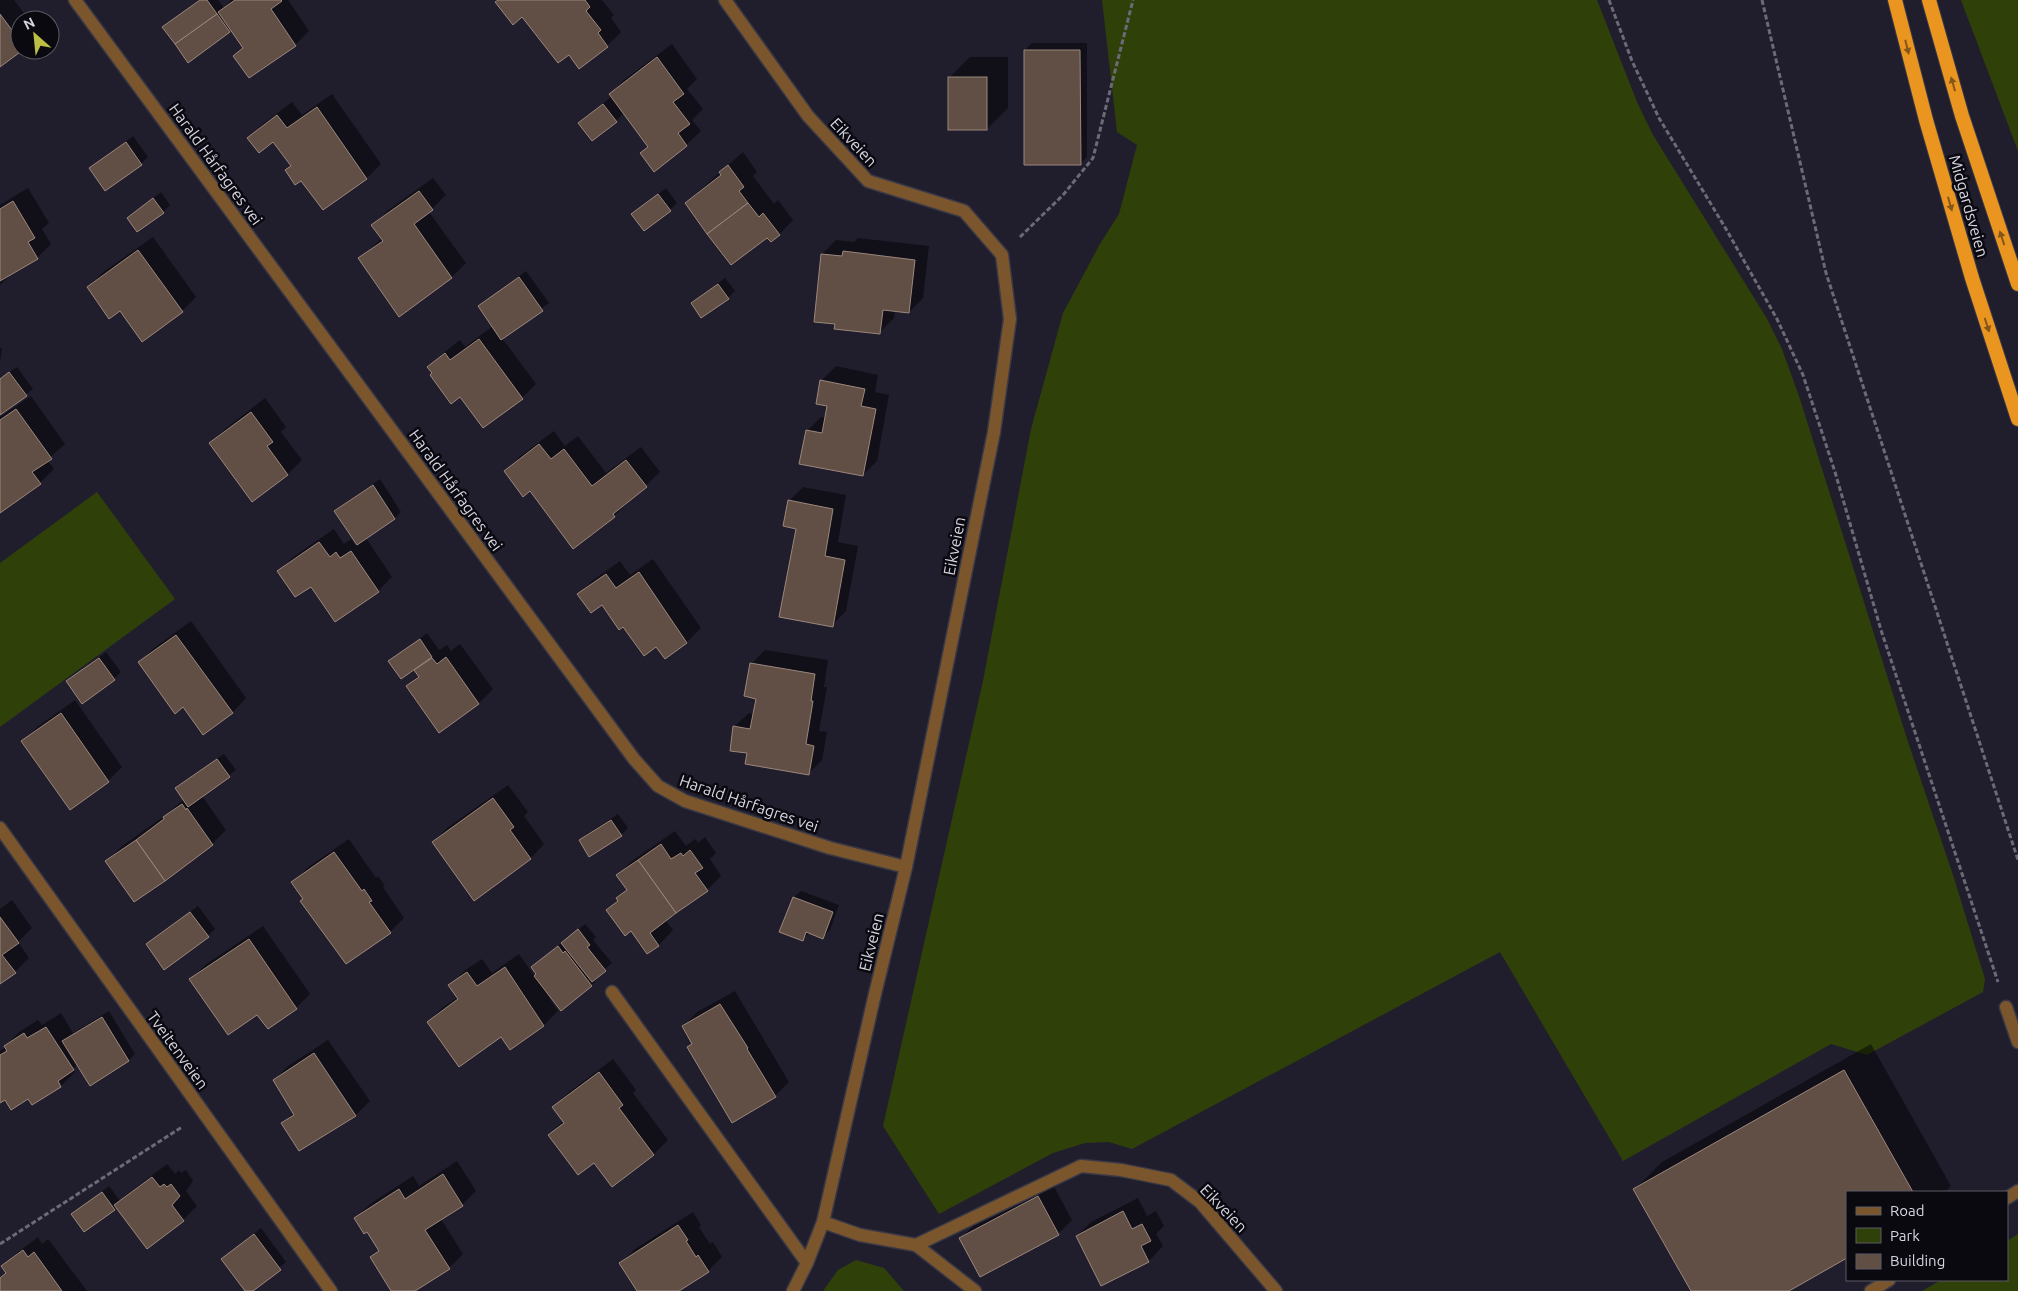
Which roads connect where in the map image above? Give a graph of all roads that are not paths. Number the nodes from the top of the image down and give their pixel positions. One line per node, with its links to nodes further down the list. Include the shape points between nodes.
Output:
1 (75, 0): 8 (street, Harald Hårfagres vei, via 634,759 658,786 685,801 712,810 830,848)
2 (725, 0): 8 (street, Eikveien, via 808,116 868,181 964,211 1002,255 1010,319 994,432)
3 (1895, 0): 6 (highway, Midgardsveien, one-way to 6, via 1969,269)
4 (1929, 0): 5 (highway, Midgardsveien, one-way to 4, via 1962,116)
5 (2018, 284)
6 (2018, 418)
7 (0, 828): 16 (street, Tveitenveien)
8 (906, 867): 12 (street, Eikveien)
9 (612, 992): 14 (street)
10 (2006, 1007): 11 (street)
11 (2018, 1042)
12 (823, 1222): 13 (street, via 860,1236); 14 (street, Eikveien)
13 (916, 1245): 18 (street); 19 (street, Eikveien, via 1081,1166 1122,1170 1171,1180 1200,1202)
14 (807, 1263): 17 (street, Eikveien)
15 (1887, 1281): 20 (street)
16 (331, 1291)
17 (793, 1291)
18 (975, 1291)
19 (1276, 1291)
20 (1871, 1291)

